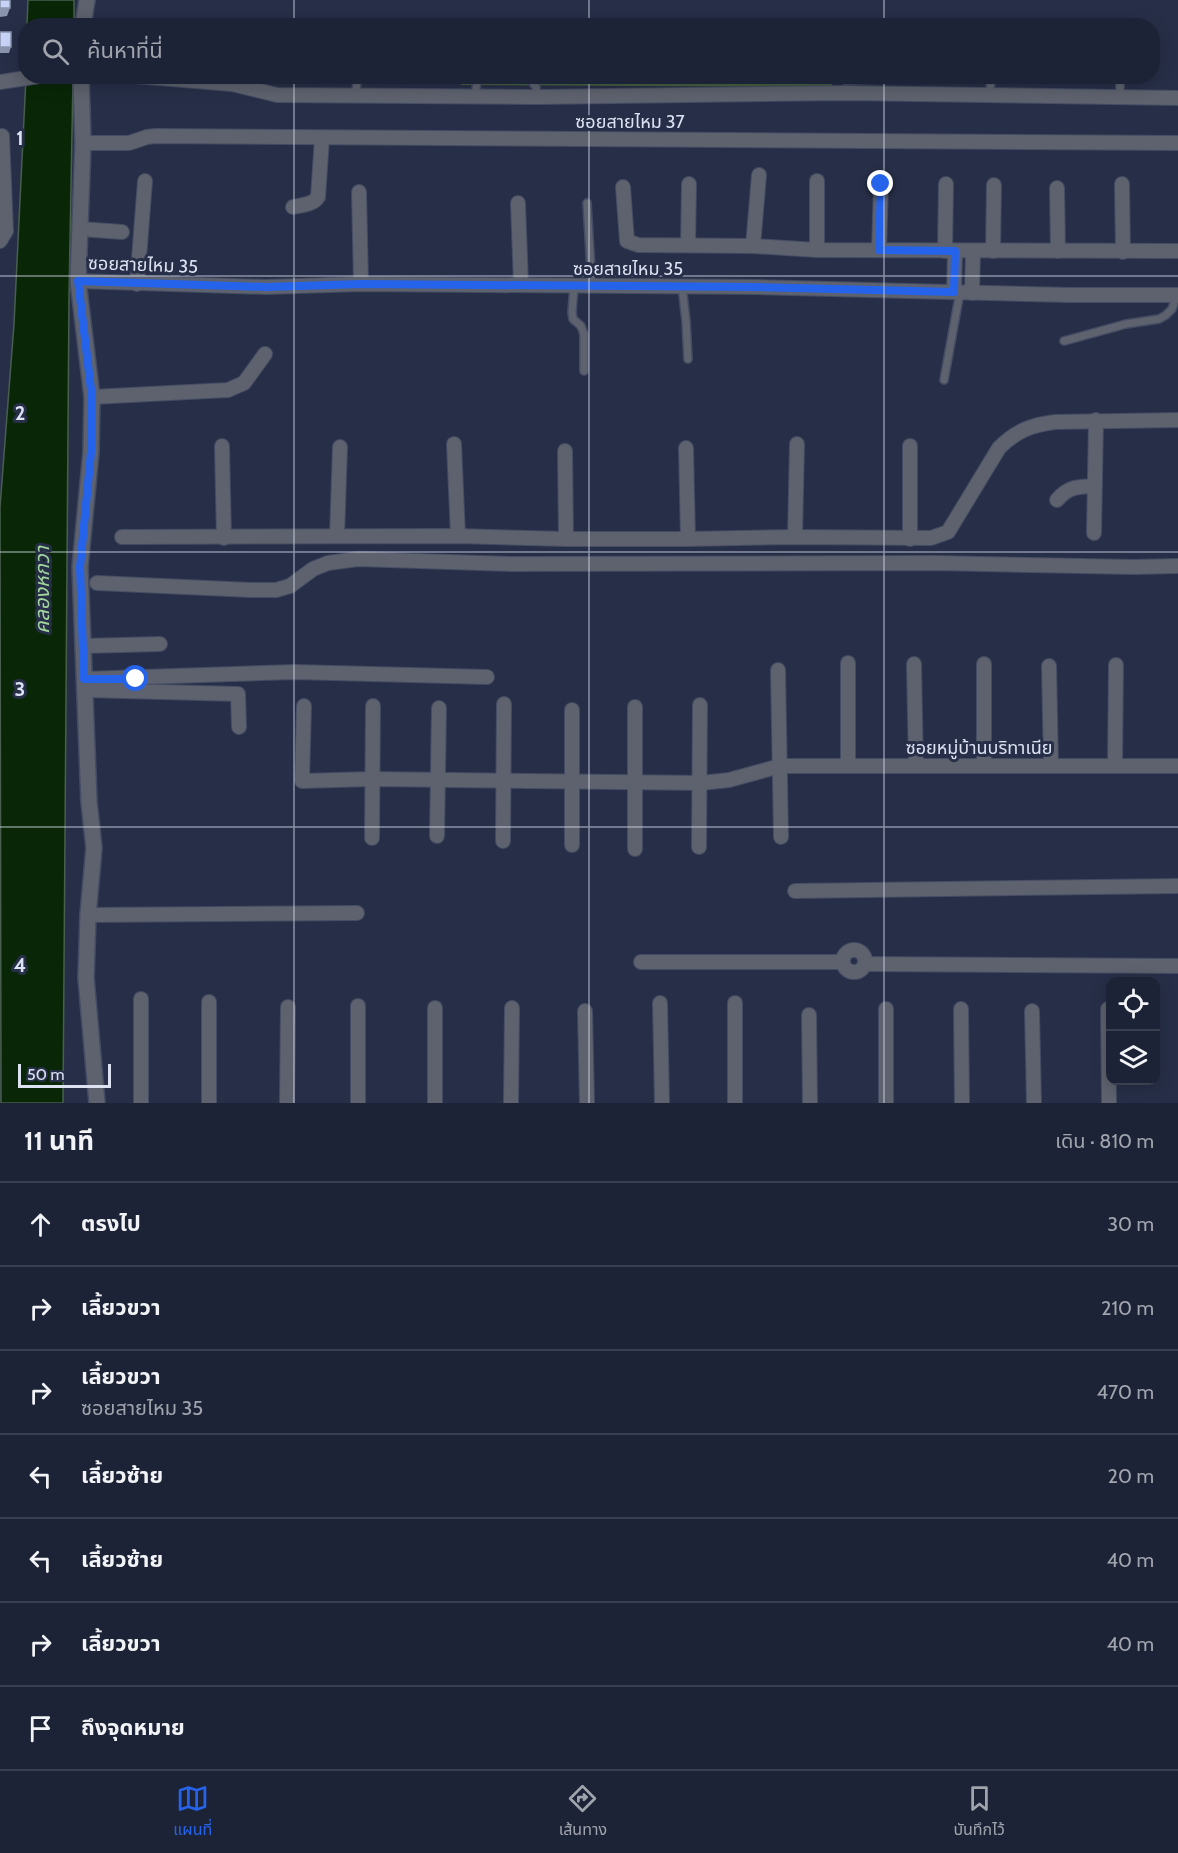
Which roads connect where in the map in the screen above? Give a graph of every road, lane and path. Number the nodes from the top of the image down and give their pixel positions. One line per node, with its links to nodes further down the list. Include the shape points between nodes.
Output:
1 (87, 0): 2 (street)
2 (84, 18)
3 (18, 79): 4 (street)
4 (0, 82)
5 (81, 84): 21 (street)
6 (232, 84): 15 (street, via 277,95)
7 (357, 84): 15 (lane)
8 (823, 84): 15 (street, via 537,97)
9 (850, 84): 13 (street)
10 (911, 84): 13 (lane)
11 (990, 84): 14 (lane)
12 (1120, 84): 16 (lane)
13 (910, 95): 14 (street)
14 (990, 95): 16 (street)
15 (356, 96)
16 (1120, 97): 17 (street)
17 (1178, 98)
18 (2, 136): 38 (street, via 6,231)
19 (322, 138): 20 (street, ซอยสายไหม 37); 21 (street, ซอยสายไหม 37, via 155,136 129,143); 35 (street, via 318,197)
20 (1178, 143)
21 (83, 144): 36 (street)
22 (759, 176): 40 (street)
23 (145, 181): 50 (street)
24 (817, 182): 41 (street)
25 (689, 184): 39 (street)
26 (881, 184): 42 (street)
27 (946, 184): 44 (street)
28 (1122, 184): 48 (street)
29 (994, 185): 45 (street)
30 (623, 187): 39 (street, via 627,241 638,245)
31 (1056, 188): 46 (street)
32 (359, 192): 51 (street)
33 (518, 203): 52 (street)
34 (588, 203): 53 (lane)
35 (292, 207)
36 (81, 229): 37 (street); 49 (street)
37 (122, 232)
38 (0, 241)
39 (688, 245): 40 (street)
40 (753, 246): 41 (street)
41 (817, 250): 42 (street)
42 (879, 250): 44 (street)
43 (1178, 250): 48 (street)
44 (950, 251): 47 (street); 56 (street)
45 (993, 251): 46 (street); 47 (street)
46 (1058, 251): 48 (street)
47 (973, 252): 56 (street)
48 (1123, 252)
49 (78, 281): 50 (street, ซอยสายไหม 35); 63 (street)
50 (137, 284): 51 (street, ซอยสายไหม 35)
51 (361, 284): 52 (street, ซอยสายไหม 35)
52 (521, 285): 55 (street, ซอยสายไหม 35)
53 (592, 286): 54 (street, ซอยสายไหม 35); 55 (street, ซอยสายไหม 35)
54 (682, 286): 56 (street, ซอยสายไหม 35); 60 (lane)
55 (574, 287): 61 (lane, via 572,312 584,334)
56 (962, 292): 57 (street, ซอยสายไหม 35); 62 (lane)
57 (1178, 295): 58 (lane, via 1172,309 1158,320 1126,324)
58 (1064, 341)
59 (265, 354): 63 (street, via 244,383 228,390)
60 (688, 359)
61 (584, 371)
62 (944, 380)
63 (92, 398): 87 (street, via 80,567)
64 (1096, 420): 65 (street); 73 (street); 83 (street, via 1024,428 999,448 948,532)
65 (1178, 420)
66 (454, 444): 77 (street)
67 (797, 444): 79 (street)
68 (222, 446): 80 (street)
69 (910, 446): 83 (street)
70 (340, 447): 76 (street)
71 (686, 448): 82 (street)
72 (565, 452): 81 (street)
73 (1095, 486): 74 (street, via 1071,488); 75 (street)
74 (1058, 500)
75 (1094, 533)
76 (337, 536): 77 (street); 80 (street)
77 (458, 536): 81 (street)
78 (122, 537): 80 (street)
79 (795, 537): 82 (street); 83 (street)
80 (224, 538)
81 (566, 539): 82 (street)
82 (687, 539)
83 (910, 539)
84 (1178, 566): 85 (street, via 511,564 358,559 328,563 276,590)
85 (97, 583)
86 (160, 644): 87 (street)
87 (83, 646): 95 (street)
88 (848, 663): 105 (street)
89 (914, 664): 106 (street)
90 (984, 664): 107 (street)
91 (1116, 665): 109 (street)
92 (1049, 666): 108 (street)
93 (778, 670): 104 (street)
94 (487, 677): 95 (street, via 295,672)
95 (84, 685): 103 (street, via 238,694); 127 (street, via 94,848)
96 (504, 704): 113 (street)
97 (700, 705): 116 (street)
98 (304, 706): 111 (street, ซอยหมู่บ้านบริทาเนีย, via 302,781)
99 (374, 706): 111 (street)
100 (635, 707): 115 (street)
101 (439, 708): 112 (street)
102 (572, 710): 114 (street)
103 (239, 727)
104 (780, 766): 105 (street, ซอยหมู่บ้านบริทาเนีย); 116 (street, ซอยหมู่บ้านบริทาเนีย, via 729,780); 118 (street)
105 (848, 766): 106 (street, ซอยหมู่บ้านบริทาเนีย)
106 (916, 766): 107 (street, ซอยหมู่บ้านบริทาเนีย)
107 (984, 766): 108 (street, ซอยหมู่บ้านบริทาเนีย)
108 (1051, 766): 109 (street, ซอยหมู่บ้านบริทาเนีย)
109 (1115, 766): 110 (street, ซอยหมู่บ้านบริทาเนีย)
110 (1178, 766)
111 (372, 780): 112 (street, ซอยหมู่บ้านบริทาเนีย); 119 (street)
112 (438, 780): 113 (street, ซอยหมู่บ้านบริทาเนีย); 117 (street)
113 (504, 781): 114 (street, ซอยหมู่บ้านบริทาเนีย); 120 (street)
114 (572, 782): 115 (street, ซอยหมู่บ้านบริทาเนีย); 121 (street)
115 (635, 782): 116 (street, ซอยหมู่บ้านบริทาเนีย); 123 (street)
116 (699, 782): 122 (street)
117 (437, 836)
118 (781, 837)
119 (372, 838)
120 (503, 841)
121 (572, 845)
122 (699, 847)
123 (635, 849)
124 (1178, 886): 125 (street)
125 (795, 891)
126 (357, 913): 127 (street)
127 (88, 915): 144 (street, via 87,997)
128 (641, 962): 129 (street, via 843,962 847,970 856,972 865,964)
129 (1178, 966)
130 (141, 999): 145 (street)
131 (209, 1002): 146 (street)
132 (660, 1003): 152 (street)
133 (735, 1003): 153 (street)
134 (358, 1006): 148 (street)
135 (288, 1007): 147 (street)
136 (435, 1008): 149 (street)
137 (512, 1008): 150 (street)
138 (886, 1009): 155 (street)
139 (961, 1009): 156 (street)
140 (585, 1011): 151 (street)
141 (1032, 1011): 157 (street)
142 (809, 1015): 154 (street)
143 (1108, 1031): 158 (street)
144 (97, 1103)
145 (141, 1103)
146 (209, 1103)
147 (287, 1103)
148 (358, 1103)
149 (435, 1103)
150 (511, 1103)
151 (587, 1103)
152 (662, 1103)
153 (735, 1103)
154 (810, 1103)
155 (886, 1103)
156 (962, 1103)
157 (1034, 1103)
158 (1109, 1103)

